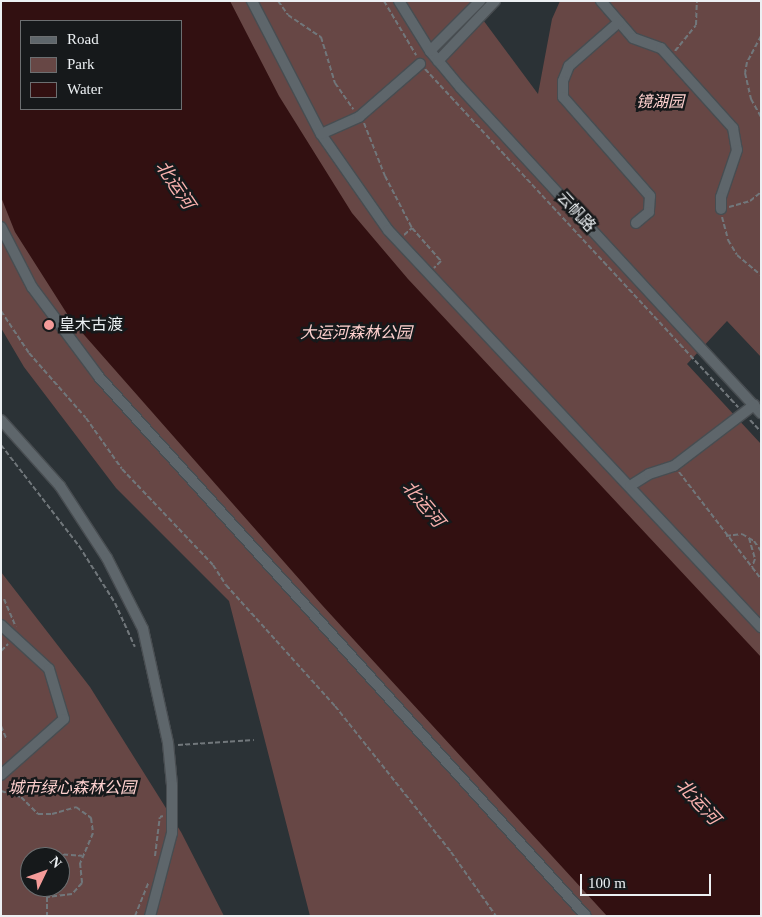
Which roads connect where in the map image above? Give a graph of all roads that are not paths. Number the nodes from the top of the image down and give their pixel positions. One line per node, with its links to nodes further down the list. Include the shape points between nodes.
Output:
1 (252, 1): 10 (street)
2 (399, 1): 7 (street, 云帆路)
3 (480, 1): 7 (street)
4 (495, 1): 8 (street)
5 (601, 1): 6 (street)
6 (619, 22): 11 (street, via 633,38 660,48 733,128 737,150 721,197); 12 (street, via 569,66 563,81 563,97 650,196 649,212)
7 (430, 51): 8 (street, 云帆路)
8 (438, 61): 14 (street, 云帆路)
9 (420, 64): 10 (street, via 359,117)
10 (321, 134): 16 (street, via 360,195 428,273)
11 (721, 209)
12 (636, 223)
13 (1, 228): 21 (street, via 32,287 100,377)
14 (757, 409): 16 (street, via 742,412 674,466 650,474)
15 (1, 420): 20 (street, via 60,486 107,558 142,628 168,743 172,812 172,833)
16 (630, 486): 18 (street)
17 (1, 625): 19 (street, via 49,669 64,719)
18 (761, 627)
19 (1, 775)
20 (150, 916)
21 (586, 916)

